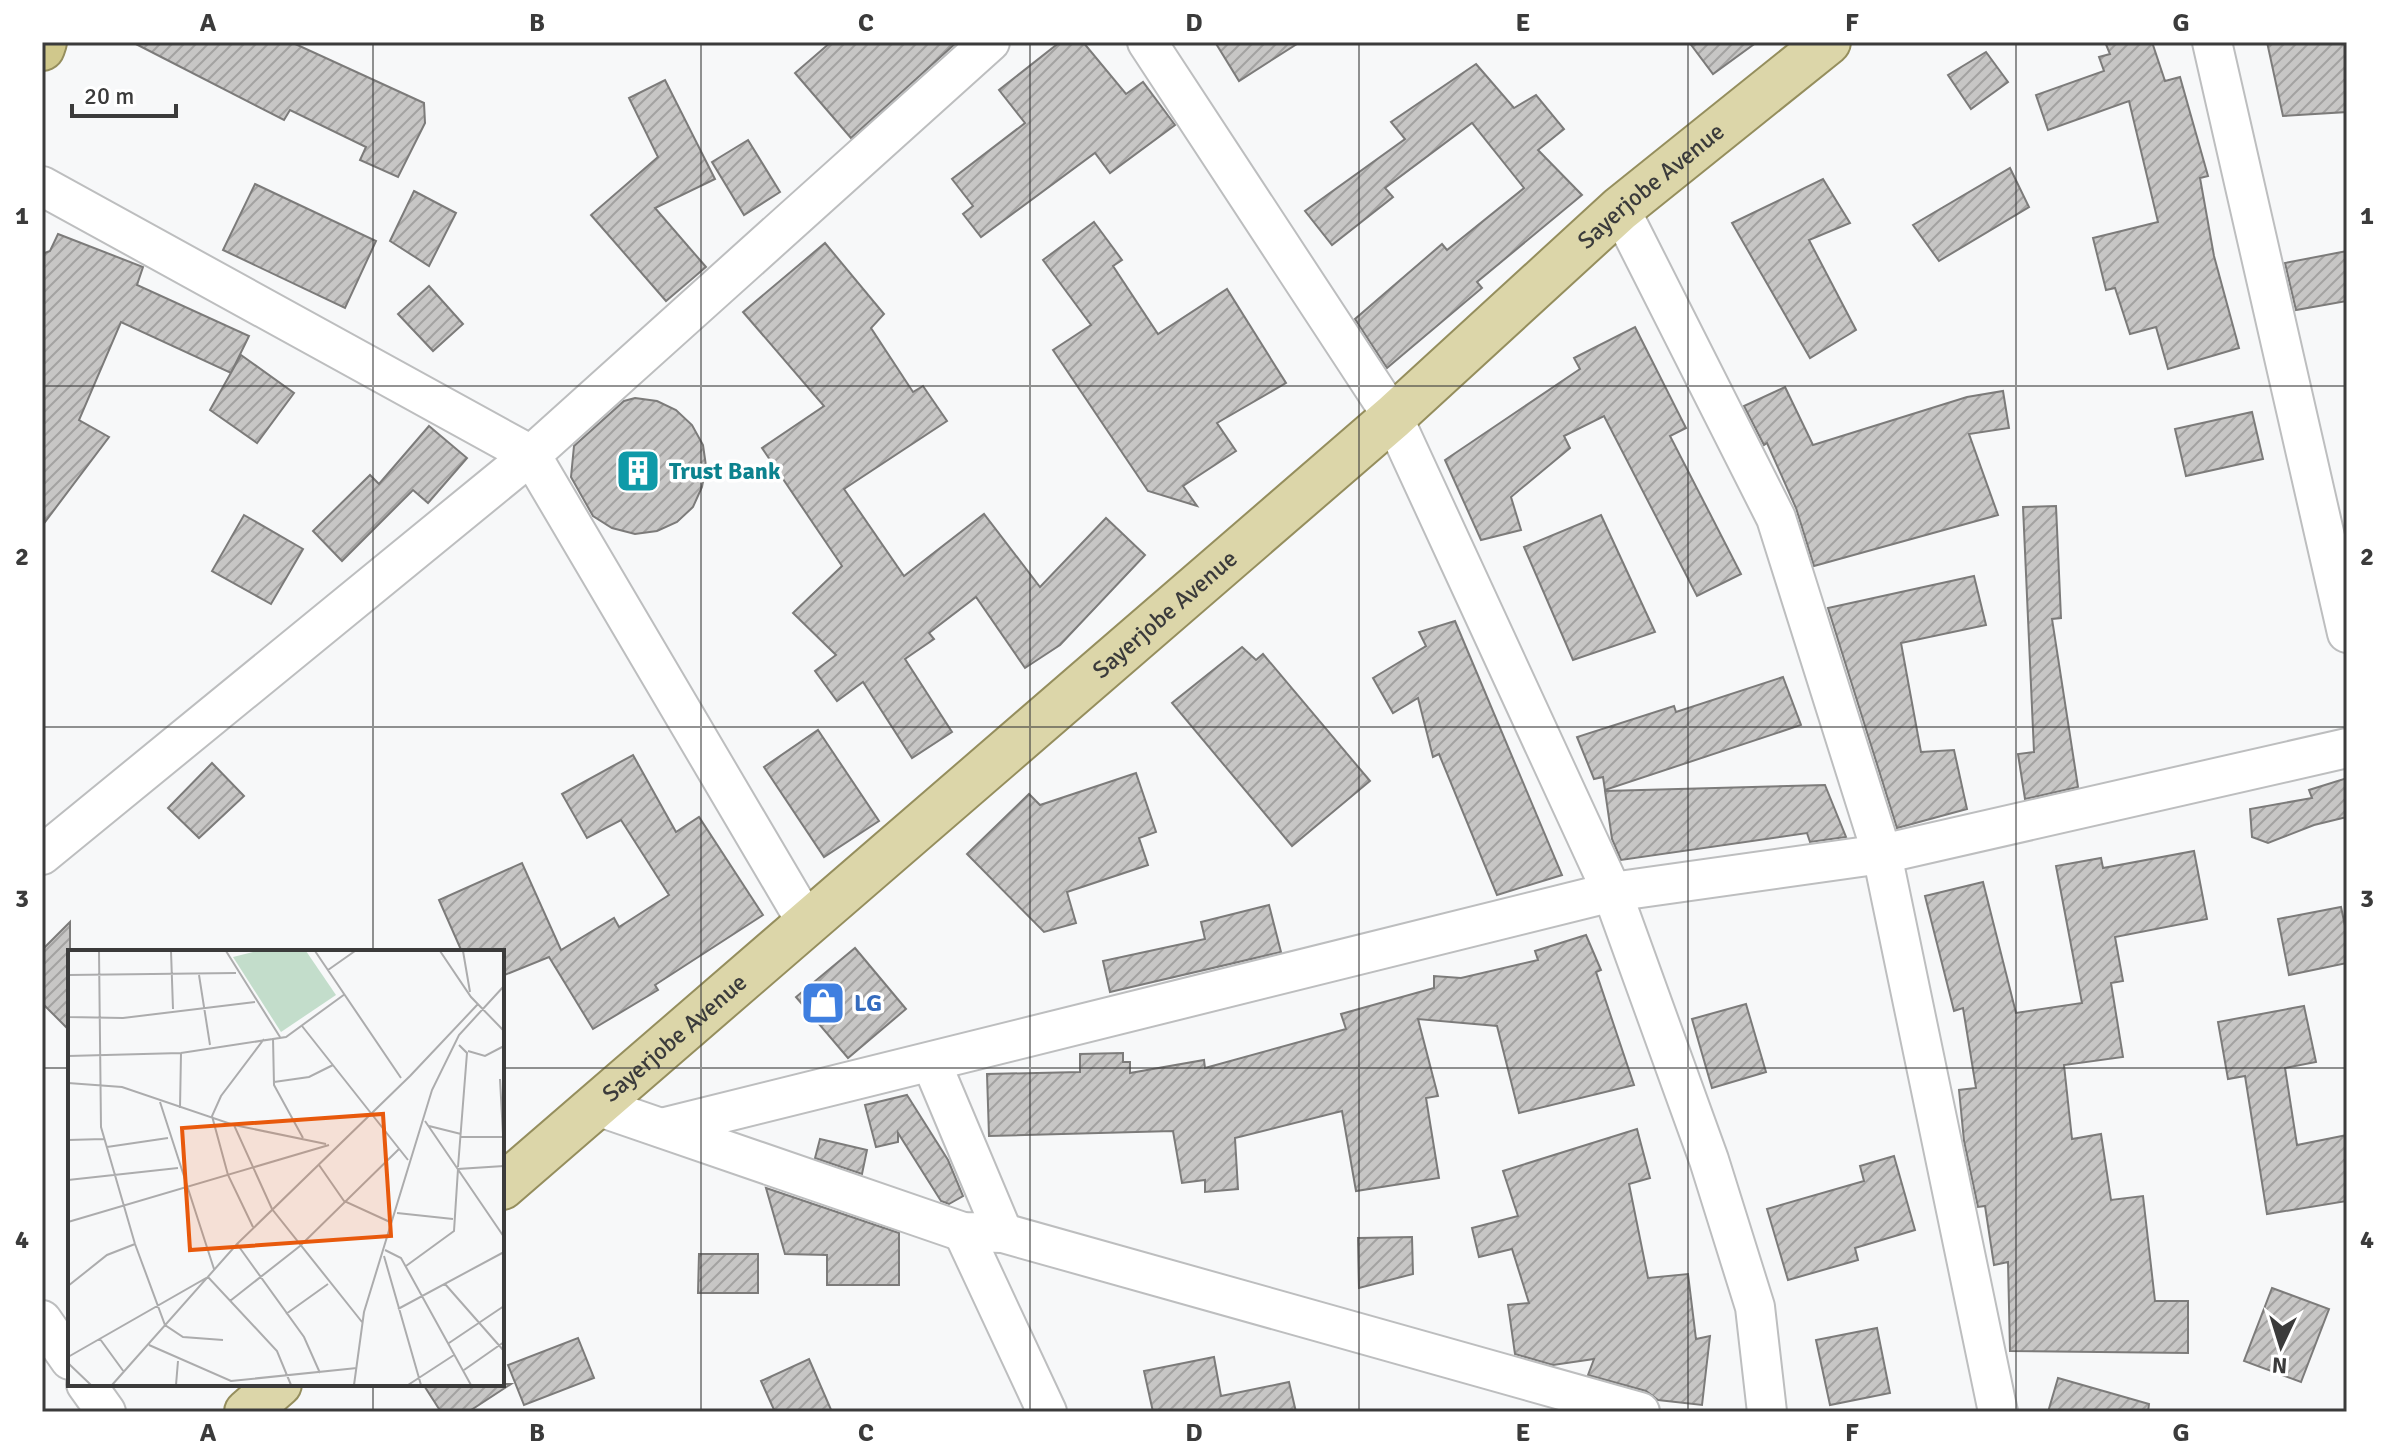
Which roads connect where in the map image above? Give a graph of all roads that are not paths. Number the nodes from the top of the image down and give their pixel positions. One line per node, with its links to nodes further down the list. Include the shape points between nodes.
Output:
1 (44, 42): 6 (highway)
2 (990, 42): 10 (street)
3 (1147, 42): 9 (street)
4 (1828, 42): 8 (main road, Sayerjobe Avenue)
5 (2212, 42): 11 (street)
6 (42, 48)
7 (42, 186): 10 (street)
8 (1620, 209): 9 (main road, Sayerjobe Avenue); 13 (street, via 1776,518)
9 (1393, 417): 15 (street); 16 (main road, Sayerjobe Avenue)
10 (531, 455): 14 (street); 16 (street)
11 (2347, 633)
12 (2347, 748): 13 (street)
13 (1882, 854): 15 (street); 32 (street)
14 (42, 855)
15 (1612, 892): 17 (street); 31 (street, via 1709,1160 1755,1307)
16 (808, 925): 18 (main road, Sayerjobe Avenue)
17 (931, 1062): 19 (street); 22 (street)
18 (594, 1105): 19 (street); 20 (main road, Sayerjobe Avenue)
19 (662, 1128): 21 (street)
20 (504, 1185)
21 (963, 1232): 22 (street); 29 (street)
22 (1003, 1233): 30 (street)
23 (42, 1320): 24 (street)
24 (68, 1357)
25 (87, 1386): 27 (street)
26 (277, 1386): 28 (main road)
27 (106, 1412)
28 (247, 1412)
29 (1047, 1412)
30 (1640, 1412)
31 (1767, 1412)
32 (1998, 1412)

